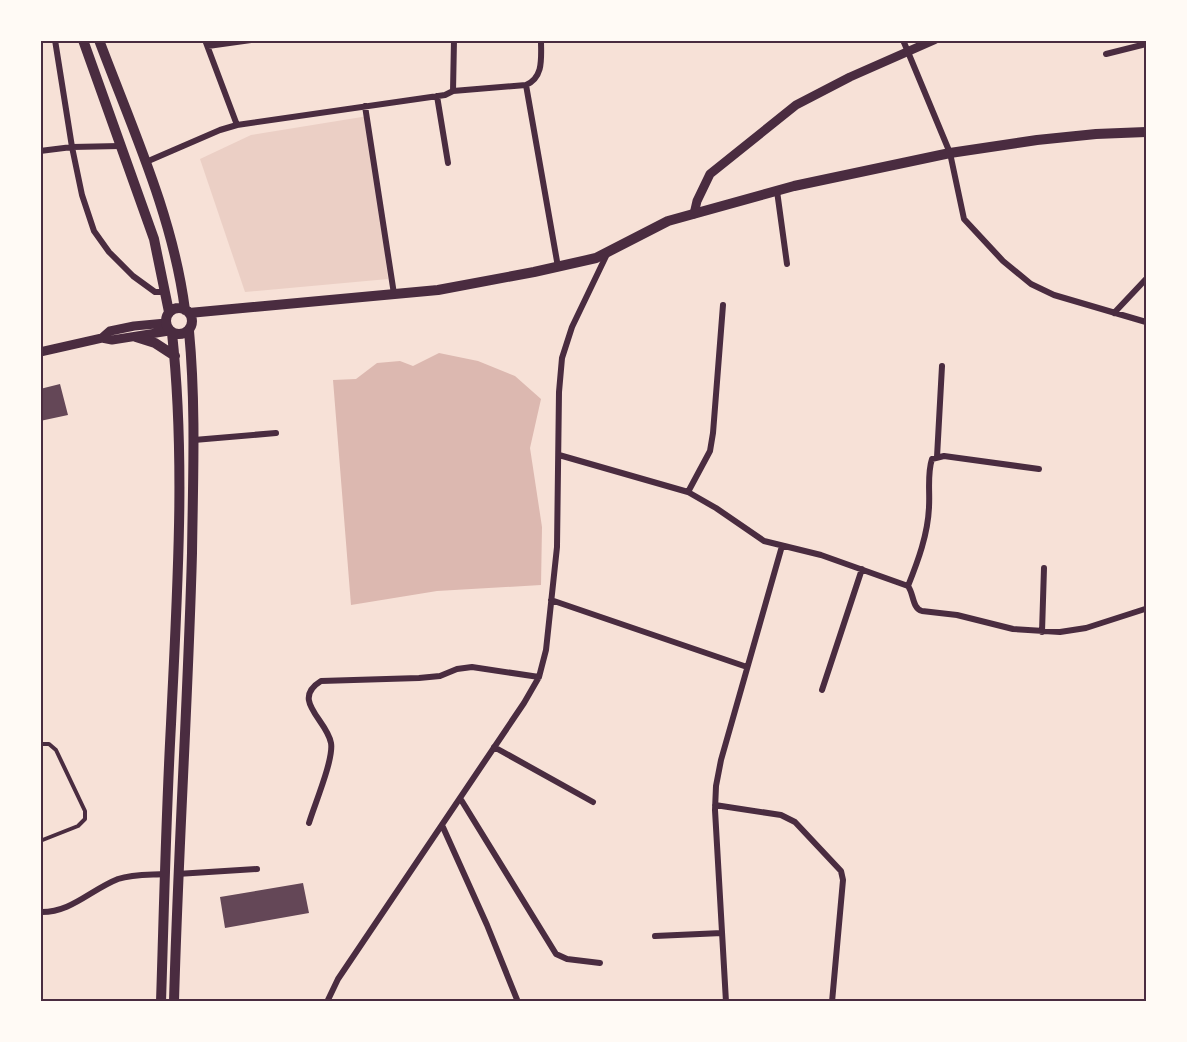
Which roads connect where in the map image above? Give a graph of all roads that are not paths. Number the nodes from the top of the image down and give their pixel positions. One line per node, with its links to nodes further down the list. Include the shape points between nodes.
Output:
1 (55, 40): 20 (street)
2 (84, 40): 19 (main road)
3 (99, 40): 23 (main road)
4 (251, 40): 9 (street)
5 (454, 40): 14 (street)
6 (541, 40): 13 (street, via 539,74)
7 (903, 40): 11 (street)
8 (934, 40): 11 (street)
9 (207, 43): 17 (street)
10 (1146, 44): 12 (street)
11 (908, 51): 22 (street); 26 (street, via 795,105 710,174)
12 (1106, 54)
13 (526, 86): 14 (street); 29 (street)
14 (453, 91): 15 (street)
15 (436, 96): 16 (street); 24 (street)
16 (365, 106): 17 (street); 32 (street)
17 (237, 125): 23 (street)
18 (1146, 132): 22 (main road, via 1037,140)
19 (120, 146): 20 (street); 31 (main road, via 154,239)
20 (72, 147): 21 (street); 31 (street, via 94,231 133,276 155,292)
21 (40, 151)
22 (950, 153): 25 (main road); 35 (street, via 964,219 1003,261 1047,292)
23 (145, 163): 34 (main road, via 168,227)
24 (448, 163)
25 (777, 190): 26 (main road); 28 (street)
26 (694, 214): 27 (main road, via 668,221)
27 (609, 251): 29 (main road); 46 (street, via 572,327 562,358)
28 (787, 264)
29 (558, 267): 32 (main road, via 438,290)
30 (1146, 279): 35 (street)
31 (165, 292): 37 (main road)
32 (394, 294): 34 (main road)
33 (723, 305): 49 (street, via 710,451)
34 (187, 311): 37 (main road, via 174,309); 38 (main road, via 192,319)
35 (1114, 313): 36 (street)
36 (1146, 322)
37 (169, 325): 38 (main road, via 178,335); 39 (street); 40 (street, via 110,331); 42 (main road)
38 (189, 331): 45 (main road)
39 (136, 337): 40 (street); 42 (main road)
40 (102, 338): 41 (street)
41 (40, 352)
42 (175, 356): 69 (main road, via 179,484)
43 (942, 366): 47 (street)
44 (276, 433): 45 (street)
45 (194, 440): 70 (main road, via 189,666)
46 (559, 455): 49 (street); 54 (street, via 558,547)
47 (936, 457): 48 (street); 53 (street, via 930,467 926,532)
48 (1039, 469)
49 (688, 492): 50 (street, via 764,541)
50 (782, 546): 52 (street); 57 (street)
51 (1044, 568): 56 (street)
52 (862, 569): 53 (street); 59 (street)
53 (908, 586): 56 (street, via 919,610 957,615 1013,630)
54 (551, 600): 57 (street); 58 (street)
55 (1145, 609): 56 (street, via 1086,628)
56 (1042, 632)
57 (747, 667): 64 (street, via 721,759)
58 (539, 677): 61 (street); 65 (street, via 472,668 419,678 321,681 308,696 332,744)
59 (822, 690)
60 (40, 744): 67 (lane, via 49,744 56,750 85,811 85,819 78,826)
61 (494, 747): 62 (street); 63 (street)
62 (460, 798): 66 (street); 74 (street, via 556,954)
63 (593, 802)
64 (715, 805): 72 (street); 80 (street, via 781,815 795,822 841,871)
65 (309, 823)
66 (442, 825): 77 (street, via 338,979); 78 (street)
67 (40, 841)
68 (257, 869): 70 (street)
69 (165, 874): 71 (street, via 121,878 72,906); 75 (main road)
70 (177, 874): 76 (main road)
71 (40, 912)
72 (722, 933): 73 (street); 79 (street)
73 (655, 936)
74 (600, 963)
75 (161, 1002)
76 (174, 1002)
77 (327, 1002)
78 (518, 1002)
79 (726, 1002)
80 (832, 1002)

